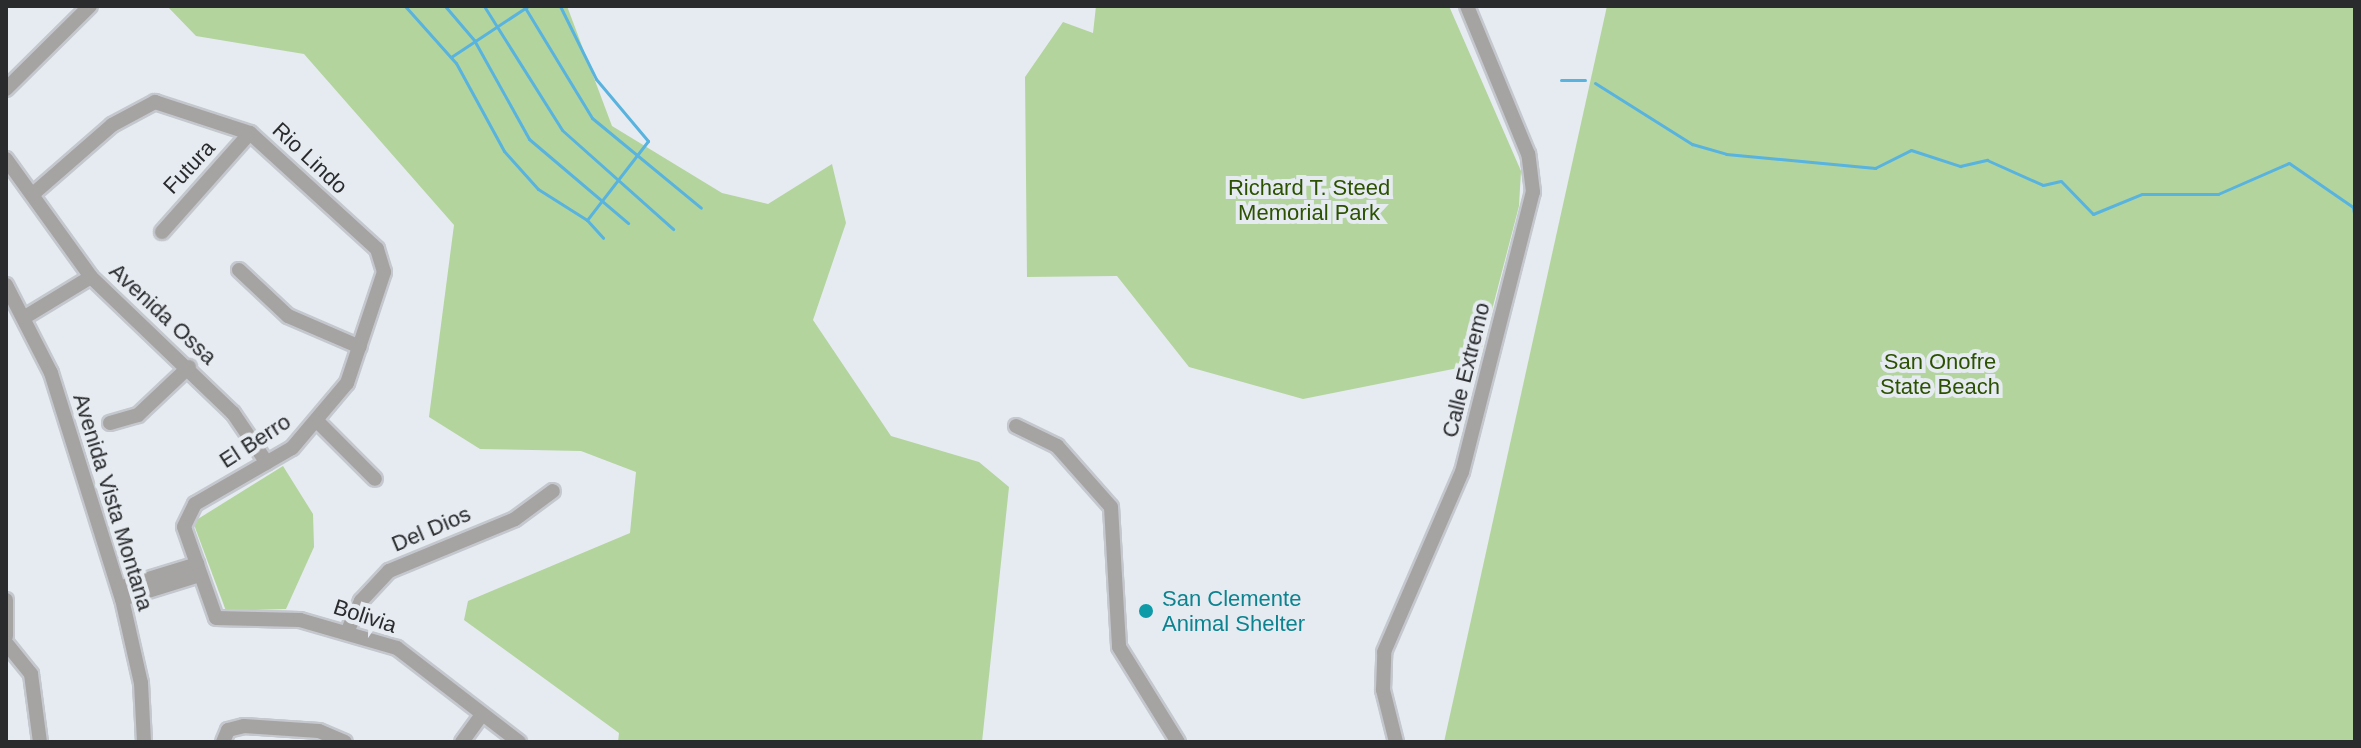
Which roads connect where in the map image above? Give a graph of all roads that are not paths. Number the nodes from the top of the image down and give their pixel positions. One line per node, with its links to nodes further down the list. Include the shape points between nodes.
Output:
1 (90, 6): 3 (street)
2 (1467, 6): 35 (street, Calle Extremo, via 1528,154 1533,192 1459,483 1384,652 1383,690)
3 (6, 89)
4 (250, 133): 6 (street, Rio Lindo, via 155,102 112,125); 7 (street, Futura); 8 (street, Rio Lindo)
5 (6, 159): 6 (street, Avenida Ossa)
6 (33, 194): 10 (street, Avenida Ossa)
7 (162, 232)
8 (384, 259): 13 (street, El Berro)
9 (239, 270): 13 (street, via 288,316)
10 (91, 277): 12 (street); 14 (street, Avenida Ossa)
11 (6, 285): 12 (street, Avenida Vista Montana)
12 (25, 317): 22 (street, Avenida Vista Montana, via 51,373)
13 (360, 347): 16 (street, El Berro, via 347,383)
14 (189, 367): 15 (street, via 138,415); 18 (street, Avenida Ossa)
15 (110, 423)
16 (319, 423): 18 (street, El Berro); 19 (street)
17 (1016, 426): 34 (street, via 1057,446 1111,507 1119,647)
18 (267, 463): 21 (street, El Berro, via 185,514)
19 (375, 479)
20 (553, 491): 24 (street, Del Dios, via 515,519 389,571 361,601)
21 (198, 570): 22 (street); 24 (street, Bolivia, via 216,618 300,620)
22 (120, 593): 30 (street, Avenida Vista Montana, via 141,683)
23 (6, 600): 25 (street)
24 (348, 630): 27 (street, Bolivia, via 397,648)
25 (6, 636)
26 (6, 643): 29 (street, via 31,674)
27 (482, 714): 32 (street); 33 (street, Bolivia)
28 (224, 738): 31 (street, via 235,727 297,728)
29 (40, 742)
30 (144, 742)
31 (345, 742)
32 (462, 742)
33 (519, 742)
34 (1178, 742)
35 (1396, 742)

